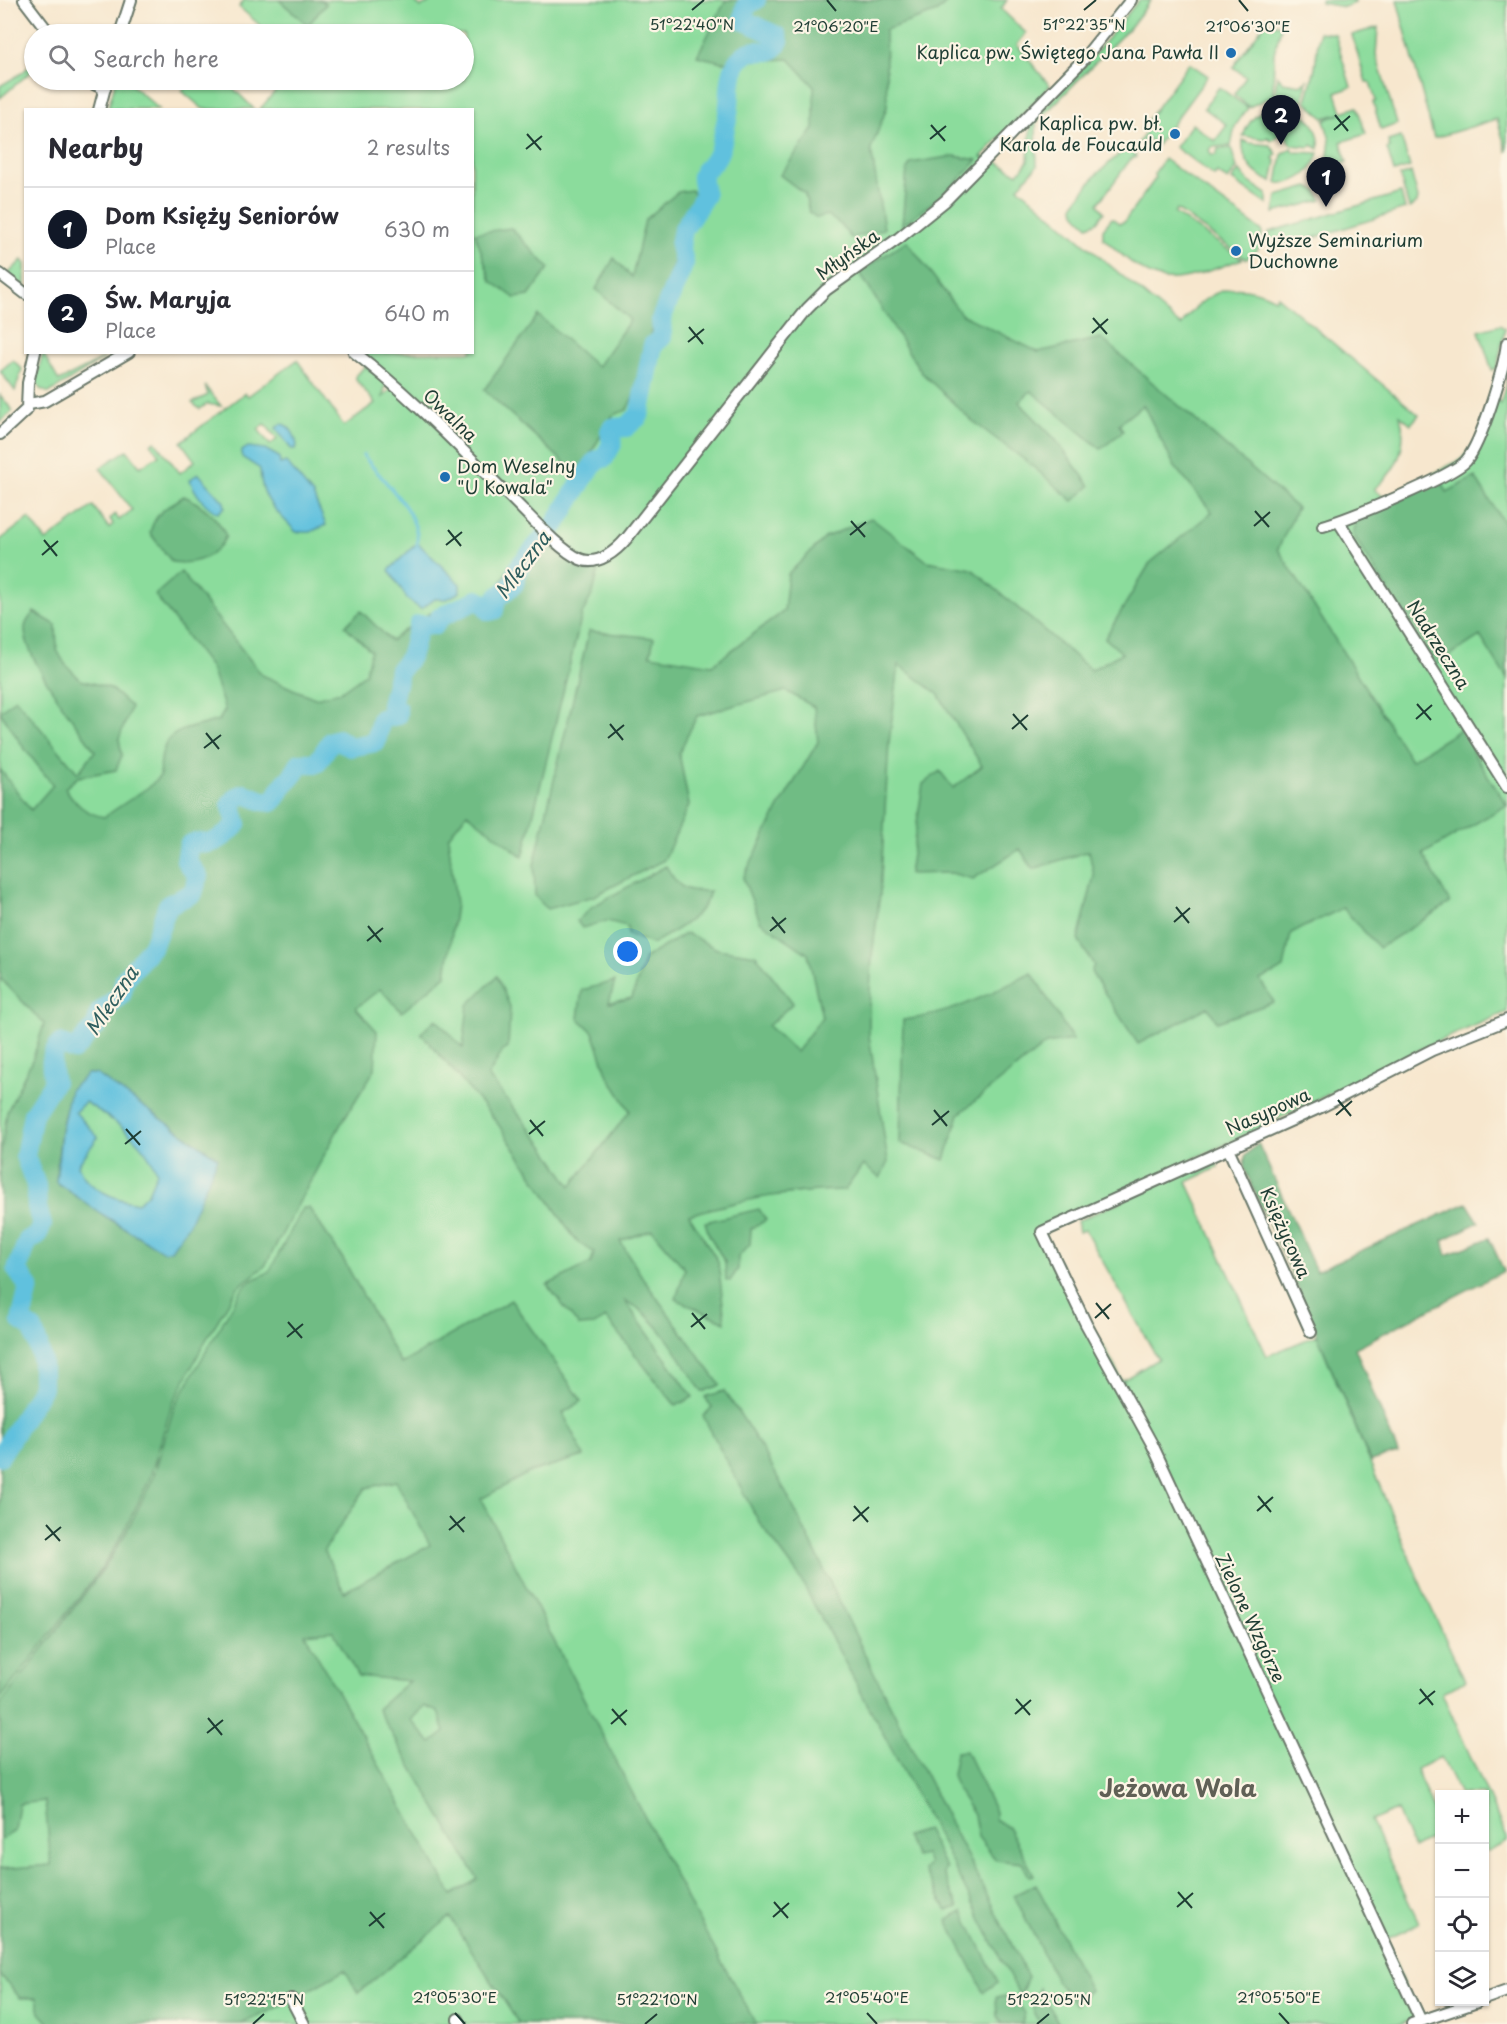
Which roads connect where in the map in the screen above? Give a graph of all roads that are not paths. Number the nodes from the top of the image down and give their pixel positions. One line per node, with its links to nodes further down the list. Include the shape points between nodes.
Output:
1 (24, 0): 4 (street)
2 (131, 0): 5 (street)
3 (1131, 0): 18 (street, Młyńska, via 1081,62 945,201 826,290 807,309 627,538)
4 (42, 24)
5 (123, 24)
6 (104, 90): 7 (street)
7 (100, 108)
8 (0, 274): 9 (street)
9 (24, 292)
10 (1507, 343): 16 (street, via 1503,366 1466,461)
11 (35, 354): 14 (street, via 28,382)
12 (126, 354): 14 (street, via 45,401)
13 (356, 354): 18 (street, Owalna, via 579,559)
14 (29, 404): 15 (street, via 25,413)
15 (0, 434)
16 (1339, 522): 17 (street); 19 (street, Nadrzeczna)
17 (1323, 526)
18 (607, 556)
19 (1507, 787)
20 (1507, 1020): 21 (street, Nasypowa, via 1431,1050 1321,1107)
21 (1228, 1148): 22 (street, Nasypowa); 23 (street, Księżycowa)
22 (1042, 1232): 28 (street, Zielone Wzgórze, via 1152,1444)
23 (1311, 1332)
24 (1507, 1991): 25 (street)
25 (1489, 1998)
26 (291, 1999): 29 (street)
27 (1464, 2006): 28 (street)
28 (1416, 2023)
29 (304, 2024)

